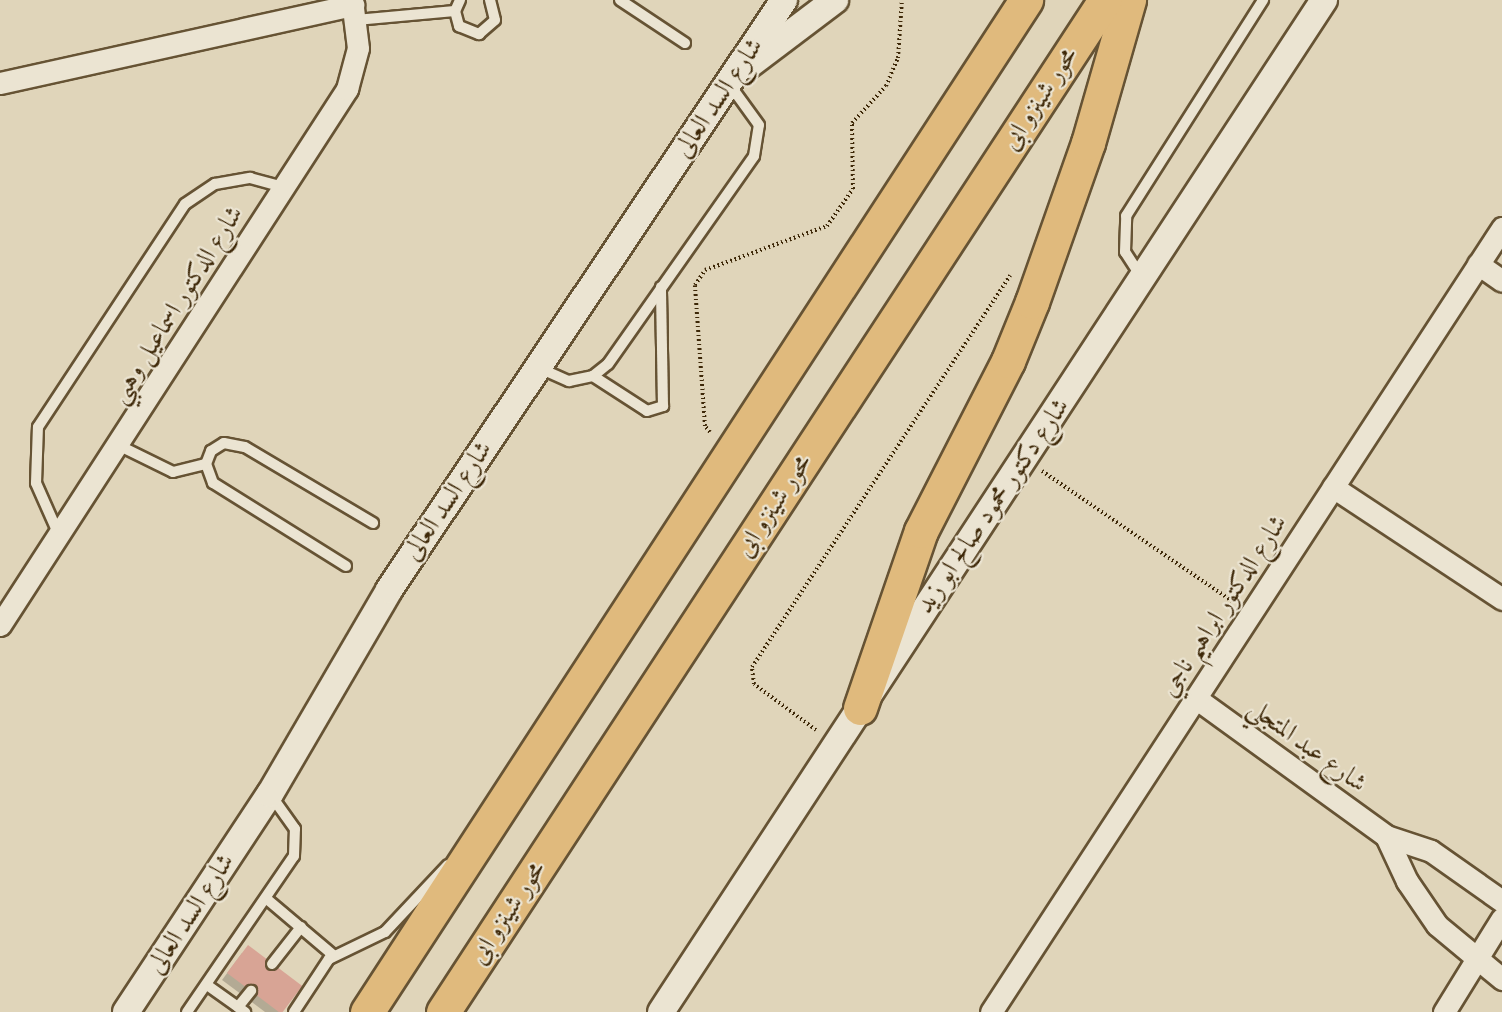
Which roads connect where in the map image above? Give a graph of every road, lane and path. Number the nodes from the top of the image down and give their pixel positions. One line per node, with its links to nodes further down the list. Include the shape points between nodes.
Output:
1 (460, 0): 13 (lane)
2 (490, 0): 13 (lane, via 495,20 479,34 459,26)
3 (620, 0): 14 (lane)
4 (784, 0): 15 (street, شارع السد العالى)
5 (835, 0): 15 (street)
6 (902, 0): 27 (path, via 898,58 886,86 852,123 853,189 827,226 705,270 695,285 705,426)
7 (1026, 0): 27 (main road)
8 (1105, 0): 58 (main road, محور شينزو ابى)
9 (1129, 0): 38 (main road, via 1088,143 1035,292 1008,361 921,531)
10 (1263, 0): 21 (lane, via 1125,216 1125,252)
11 (1323, 0): 21 (street, شارع دكتور محمود صالح ابو زيد)
12 (354, 8): 13 (lane); 16 (street); 17 (street, شارع الدكتور اسماعيل وهبي, via 358,48 347,89)
13 (455, 12)
14 (686, 43)
15 (734, 79): 23 (lane, via 754,113 761,134 758,150); 24 (street, شارع السد العالى)
16 (0, 83)
17 (284, 187): 26 (street, شارع الدكتور اسماعيل وهبي); 32 (lane, via 250,178 215,184 185,204 38,427 36,483)
18 (1501, 234): 19 (street, شارع الدكتور ابراهيم ناجي)
19 (1478, 264): 22 (street); 30 (street, شارع الدكتور ابراهيم ناجي)
20 (1013, 270): 39 (path, via 753,667 754,684)
21 (1143, 280): 28 (street, شارع دكتور محمود صالح ابو زيد)
22 (1502, 281)
23 (661, 287): 25 (lane, via 608,364); 25 (lane, via 663,406 647,411)
24 (537, 367): 25 (lane, via 563,380); 40 (street, شارع السد العالى, via 389,590)
25 (593, 376)
26 (120, 446): 29 (lane, via 172,472); 32 (street, شارع الدكتور اسماعيل وهبي)
27 (730, 456): 42 (main road)
28 (1024, 459): 35 (path); 38 (street, شارع دكتور محمود صالح ابو زيد)
29 (206, 465): 31 (lane, via 217,446 239,444); 33 (lane, via 213,483)
30 (1333, 487): 34 (street); 35 (street, شارع الدكتور ابراهيم ناجي)
31 (373, 523)
32 (59, 535): 36 (street, شارع الدكتور اسماعيل وهبي)
33 (346, 566)
34 (1502, 599)
35 (1252, 614): 37 (street, شارع الدكتور ابراهيم ناجي)
36 (0, 625)
37 (1197, 699): 41 (street, شارع عبد المتجلي); 60 (street, شارع الدكتور ابراهيم ناجي)
38 (860, 708): 39 (street, شارع دكتور محمود صالح ابو زيد)
39 (836, 744): 59 (street, شارع دكتور محمود صالح ابو زيد)
40 (270, 794): 43 (lane, via 290,817 296,843); 54 (street, شارع السد العالى)
41 (1386, 836): 44 (street, شارع عبد المتجلي, via 1431,851); 48 (street, شارع عبد المتجلي, via 1407,881 1437,925)
42 (470, 856): 47 (lane, via 438,873 376,939); 57 (main road)
43 (268, 900): 46 (lane); 51 (lane)
44 (1502, 901)
45 (1502, 918): 48 (street)
46 (301, 927): 47 (lane); 49 (lane)
47 (333, 955): 56 (lane)
48 (1476, 960): 50 (street, شارع عبد المتجلي); 61 (street)
49 (272, 964)
50 (1502, 979)
51 (207, 985): 53 (lane); 55 (lane)
52 (251, 991): 53 (lane)
53 (241, 1010)
54 (126, 1012)
55 (187, 1012)
56 (294, 1012)
57 (367, 1012)
58 (443, 1012)
59 (662, 1012)
60 (991, 1012)
61 (1444, 1012)

